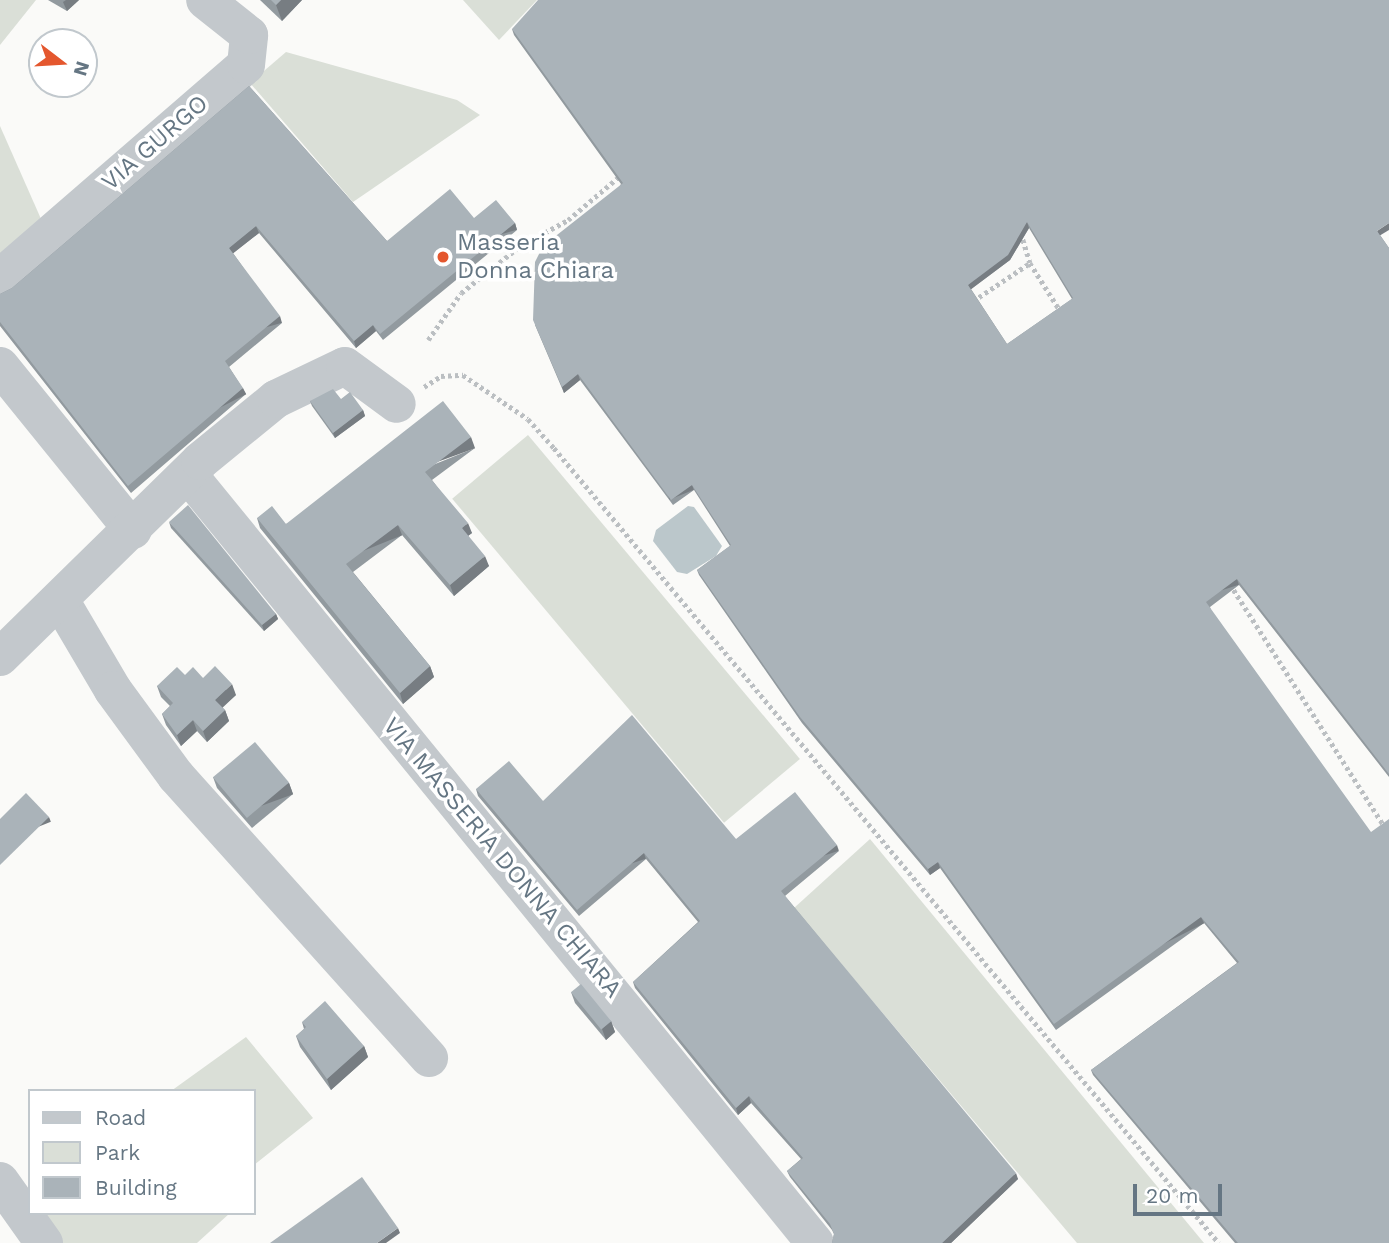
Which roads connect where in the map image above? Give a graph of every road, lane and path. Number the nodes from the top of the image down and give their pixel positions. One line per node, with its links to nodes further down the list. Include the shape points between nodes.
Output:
1 (205, 0): 7 (street, VIA GURGO, via 249,35 246,65)
2 (622, 175): 10 (path, via 568,220 520,246 461,292)
3 (1017, 227): 5 (path)
4 (1036, 230): 5 (path)
5 (1025, 238): 6 (path)
6 (1030, 263): 8 (path); 9 (path)
7 (0, 278)
8 (968, 305)
9 (1066, 321)
10 (428, 340)
11 (0, 366): 14 (street)
12 (397, 404): 13 (street, via 357,372 345,366 334,368 276,399); 23 (path, via 440,376 463,375 528,419)
13 (188, 474): 14 (street); 22 (street, VIA MASSERIA DONNA CHIARA)
14 (133, 530): 16 (street)
15 (1226, 577): 18 (path)
16 (60, 600): 17 (street); 19 (street, via 113,690 176,776)
17 (0, 657)
18 (1389, 834)
19 (429, 1058)
20 (0, 1181): 21 (street)
21 (44, 1243)
22 (815, 1243)
23 (1219, 1243)

